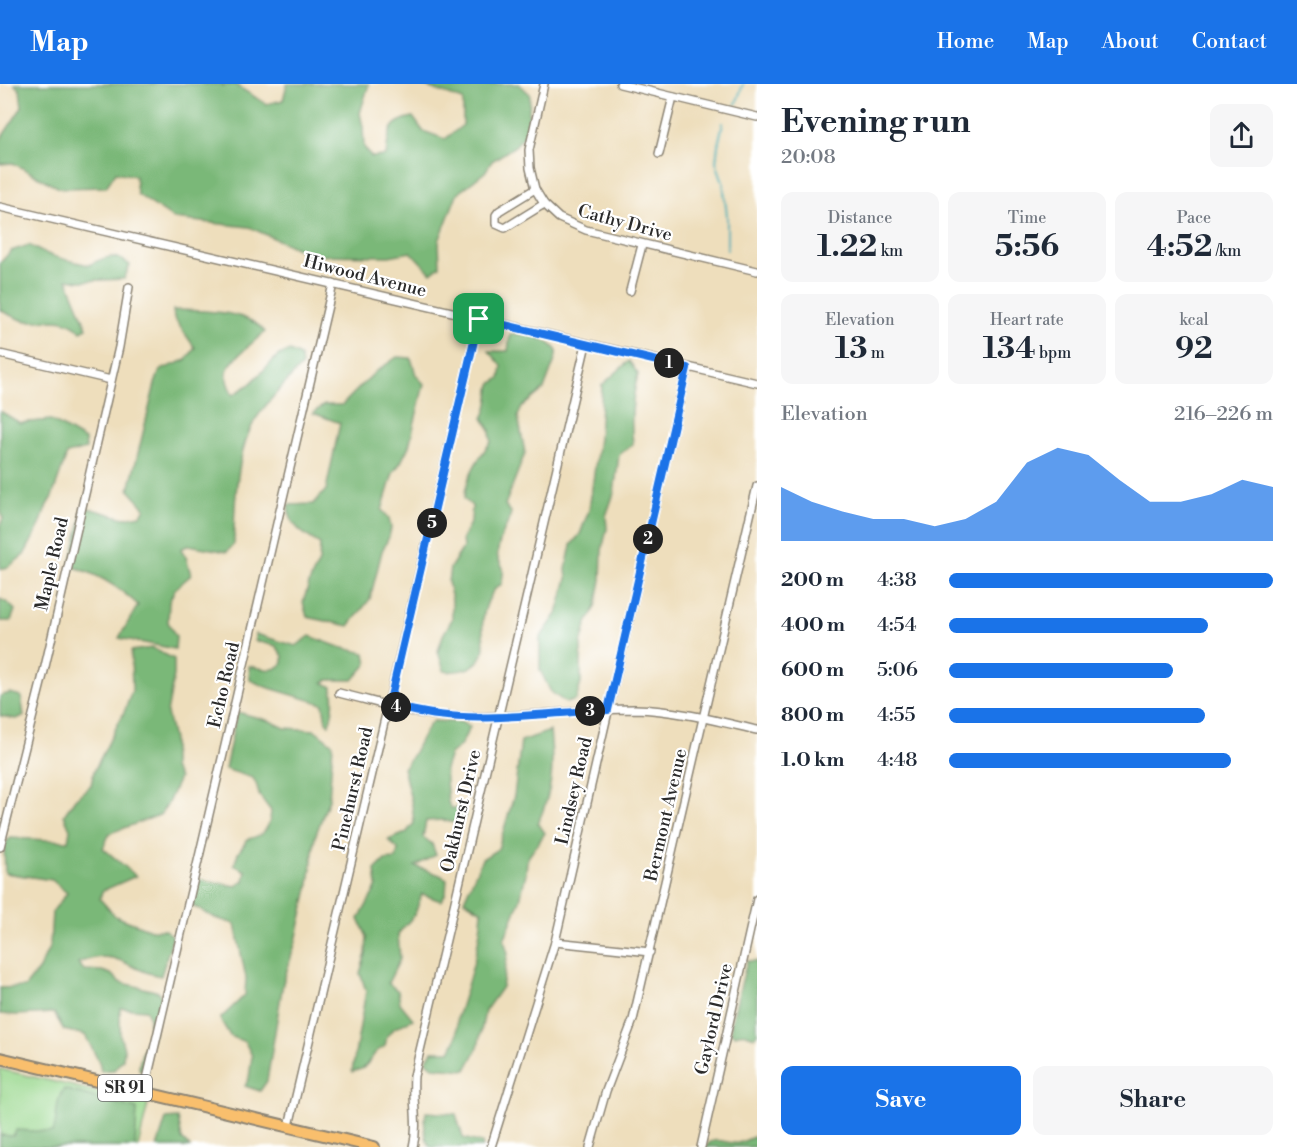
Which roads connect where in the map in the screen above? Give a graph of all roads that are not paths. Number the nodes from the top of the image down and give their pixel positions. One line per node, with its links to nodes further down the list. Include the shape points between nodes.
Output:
1 (544, 84): 6 (street, Cathy Drive, via 529,150)
2 (620, 84): 3 (street)
3 (673, 97): 4 (street); 5 (street)
4 (757, 117)
5 (659, 154)
6 (535, 189): 7 (street, Cathy Drive); 7 (street, via 499,211 496,224 505,228)
7 (544, 204): 9 (street, Cathy Drive, via 578,228)
8 (0, 207): 11 (street, Hiwood Avenue)
9 (642, 244): 10 (street, Cathy Drive); 13 (street)
10 (757, 271)
11 (333, 284): 14 (street, Hiwood Avenue); 32 (street, Echo Road)
12 (129, 287): 18 (street, Maple Road)
13 (630, 291)
14 (479, 319): 15 (street, Hiwood Avenue); 22 (street, Pinehurst Road)
15 (586, 344): 17 (street, Hiwood Avenue); 24 (street, Oakhurst Drive)
16 (0, 354): 18 (street)
17 (687, 368): 19 (street, Hiwood Avenue); 23 (street, Lindsey Road)
18 (111, 380): 27 (street, Maple Road)
19 (757, 383)
20 (757, 486): 25 (street, Bermont Avenue)
21 (339, 693): 22 (street)
22 (389, 705): 24 (street, via 438,715); 33 (street, Pinehurst Road)
23 (608, 710): 24 (street); 25 (street, via 653,710); 29 (street, Lindsey Road)
24 (498, 717): 35 (street, Oakhurst Drive, via 414,1076 417,1123)
25 (704, 718): 26 (street); 30 (street, Bermont Avenue)
26 (757, 730)
27 (0, 847)
28 (757, 898): 38 (street, Gaylord Drive)
29 (555, 942): 30 (street); 36 (street, Lindsey Road)
30 (650, 952): 37 (street, Bermont Avenue, via 633,1020)
31 (0, 1058): 32 (main road, SR 91)
32 (144, 1092): 33 (main road, SR 91)
33 (289, 1126): 34 (main road, SR 91)
34 (374, 1147)
35 (413, 1147)
36 (491, 1147)
37 (590, 1147)
38 (701, 1147)

